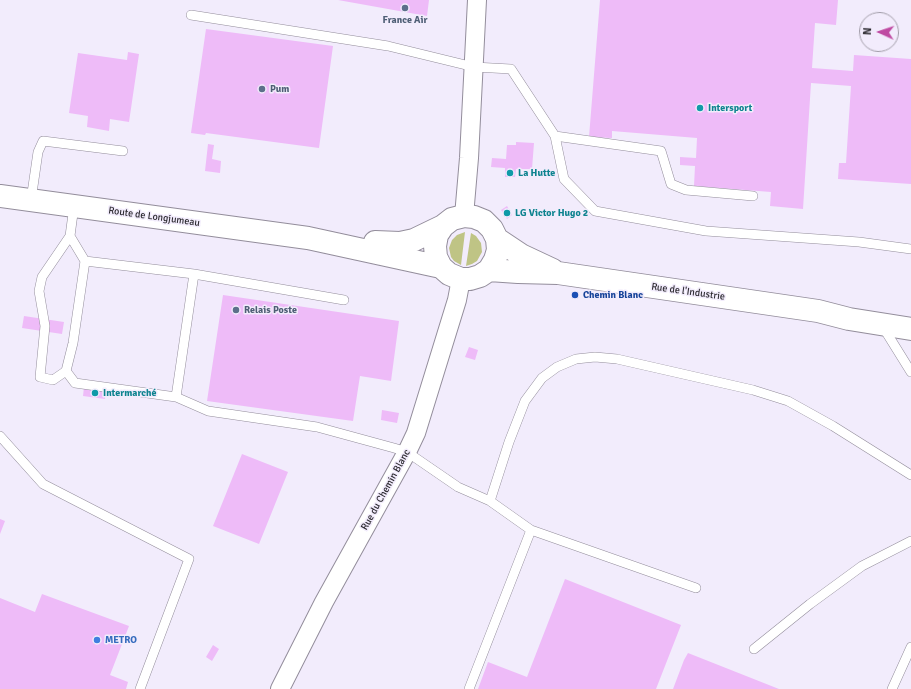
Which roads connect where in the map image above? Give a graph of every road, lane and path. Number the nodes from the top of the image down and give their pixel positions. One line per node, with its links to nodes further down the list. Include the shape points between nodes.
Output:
1 (476, 0): 3 (street)
2 (191, 16): 3 (lane, via 388,46)
3 (474, 67): 4 (lane, via 511,69); 10 (street)
4 (555, 136): 7 (lane, via 661,152 672,184 686,190); 15 (lane, via 564,179 595,211 706,231 859,242)
5 (122, 151): 8 (lane, via 43,141 38,152)
6 (0, 196): 8 (street, Route de Longjumeau)
7 (753, 196)
8 (31, 200): 9 (street, Route de Longjumeau)
9 (74, 206): 12 (lane); 13 (street, Route de Longjumeau)
10 (464, 216): 11 (street, Route de Longjumeau, via 452,219); 14 (street, via 484,221)
11 (443, 226): 13 (street, Route de Longjumeau, via 400,244); 17 (street, via 437,235 435,246 436,257)
12 (70, 236): 16 (lane); 27 (lane, via 42,277 39,291 45,326 40,377 53,380)
13 (308, 238): 17 (street, Route de Longjumeau)
14 (497, 239): 18 (street, via 496,260); 19 (street, Rue de l'Industrie, via 521,255)
15 (911, 249)
16 (85, 261): 20 (lane); 27 (lane)
17 (441, 267): 21 (street, Route de Longjumeau)
18 (489, 270): 19 (street, Rue de l'Industrie); 21 (street, via 480,276)
19 (558, 273): 23 (street, Rue de l'Industrie)
20 (194, 274): 22 (lane); 29 (lane)
21 (461, 279): 31 (street, Rue du Chemin Blanc, via 457,300 416,433)
22 (344, 300)
23 (818, 311): 24 (street, Rue de l'Industrie); 25 (street, Rue de l'Industrie)
24 (911, 314)
25 (881, 324): 26 (street, Rue de l'Industrie); 28 (lane)
26 (911, 329)
27 (66, 371): 29 (lane, via 75,383)
28 (911, 372)
29 (176, 397): 31 (lane, via 208,411 317,427)
30 (0, 436): 39 (lane, via 43,484 189,559)
31 (407, 452): 33 (lane, via 458,487); 40 (street, Rue du Chemin Blanc, via 324,602)
32 (911, 475): 33 (lane, via 788,401 753,390 617,359 595,357 576,359 557,367 542,378 525,401)
33 (490, 500): 34 (lane)
34 (531, 530): 36 (lane); 41 (lane)
35 (911, 541): 38 (lane, via 862,566)
36 (696, 588)
37 (911, 647): 42 (lane)
38 (754, 649)
39 (140, 689)
40 (280, 689)
41 (469, 689)
42 (892, 689)

